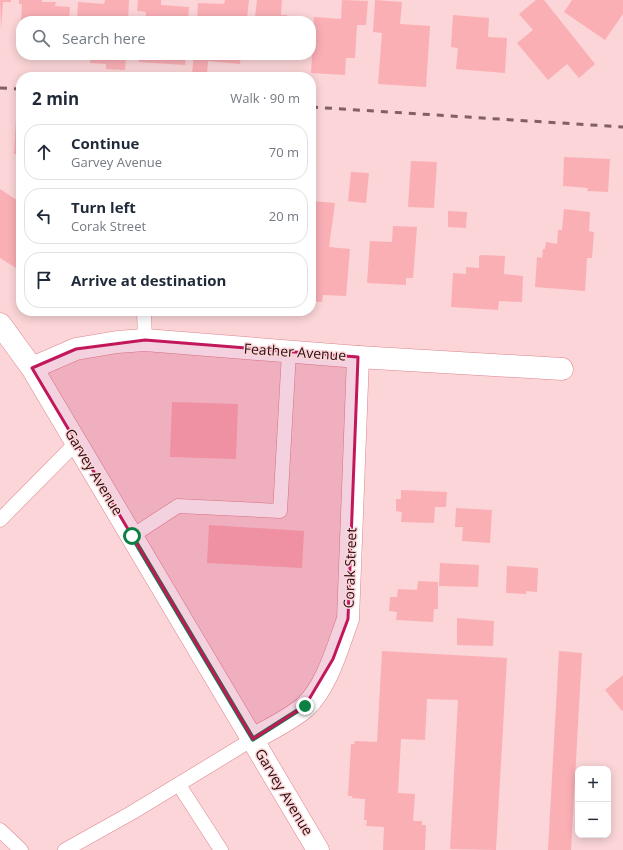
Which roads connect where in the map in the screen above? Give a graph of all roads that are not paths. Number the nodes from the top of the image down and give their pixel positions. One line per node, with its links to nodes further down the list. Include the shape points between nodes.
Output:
1 (144, 316): 3 (lane)
2 (0, 324): 6 (street, Garvey Avenue)
3 (145, 340): 4 (street, Feather Avenue); 6 (street, Feather Avenue, via 76,349)
4 (289, 352): 5 (street, Feather Avenue); 10 (lane, via 280,511 178,506)
5 (358, 357): 7 (street, Feather Avenue); 11 (street, Corak Street, via 348,619 334,659 318,690 305,706)
6 (32, 368): 8 (street, Garvey Avenue)
7 (562, 369)
8 (76, 443): 9 (lane); 10 (street, Garvey Avenue)
9 (0, 520)
10 (132, 536): 11 (street, Garvey Avenue)
11 (253, 739): 12 (lane); 17 (street, Garvey Avenue)
12 (179, 785): 14 (lane); 16 (lane)
13 (0, 830): 15 (lane)
14 (69, 849)
15 (21, 850)
16 (221, 850)
17 (318, 850)

